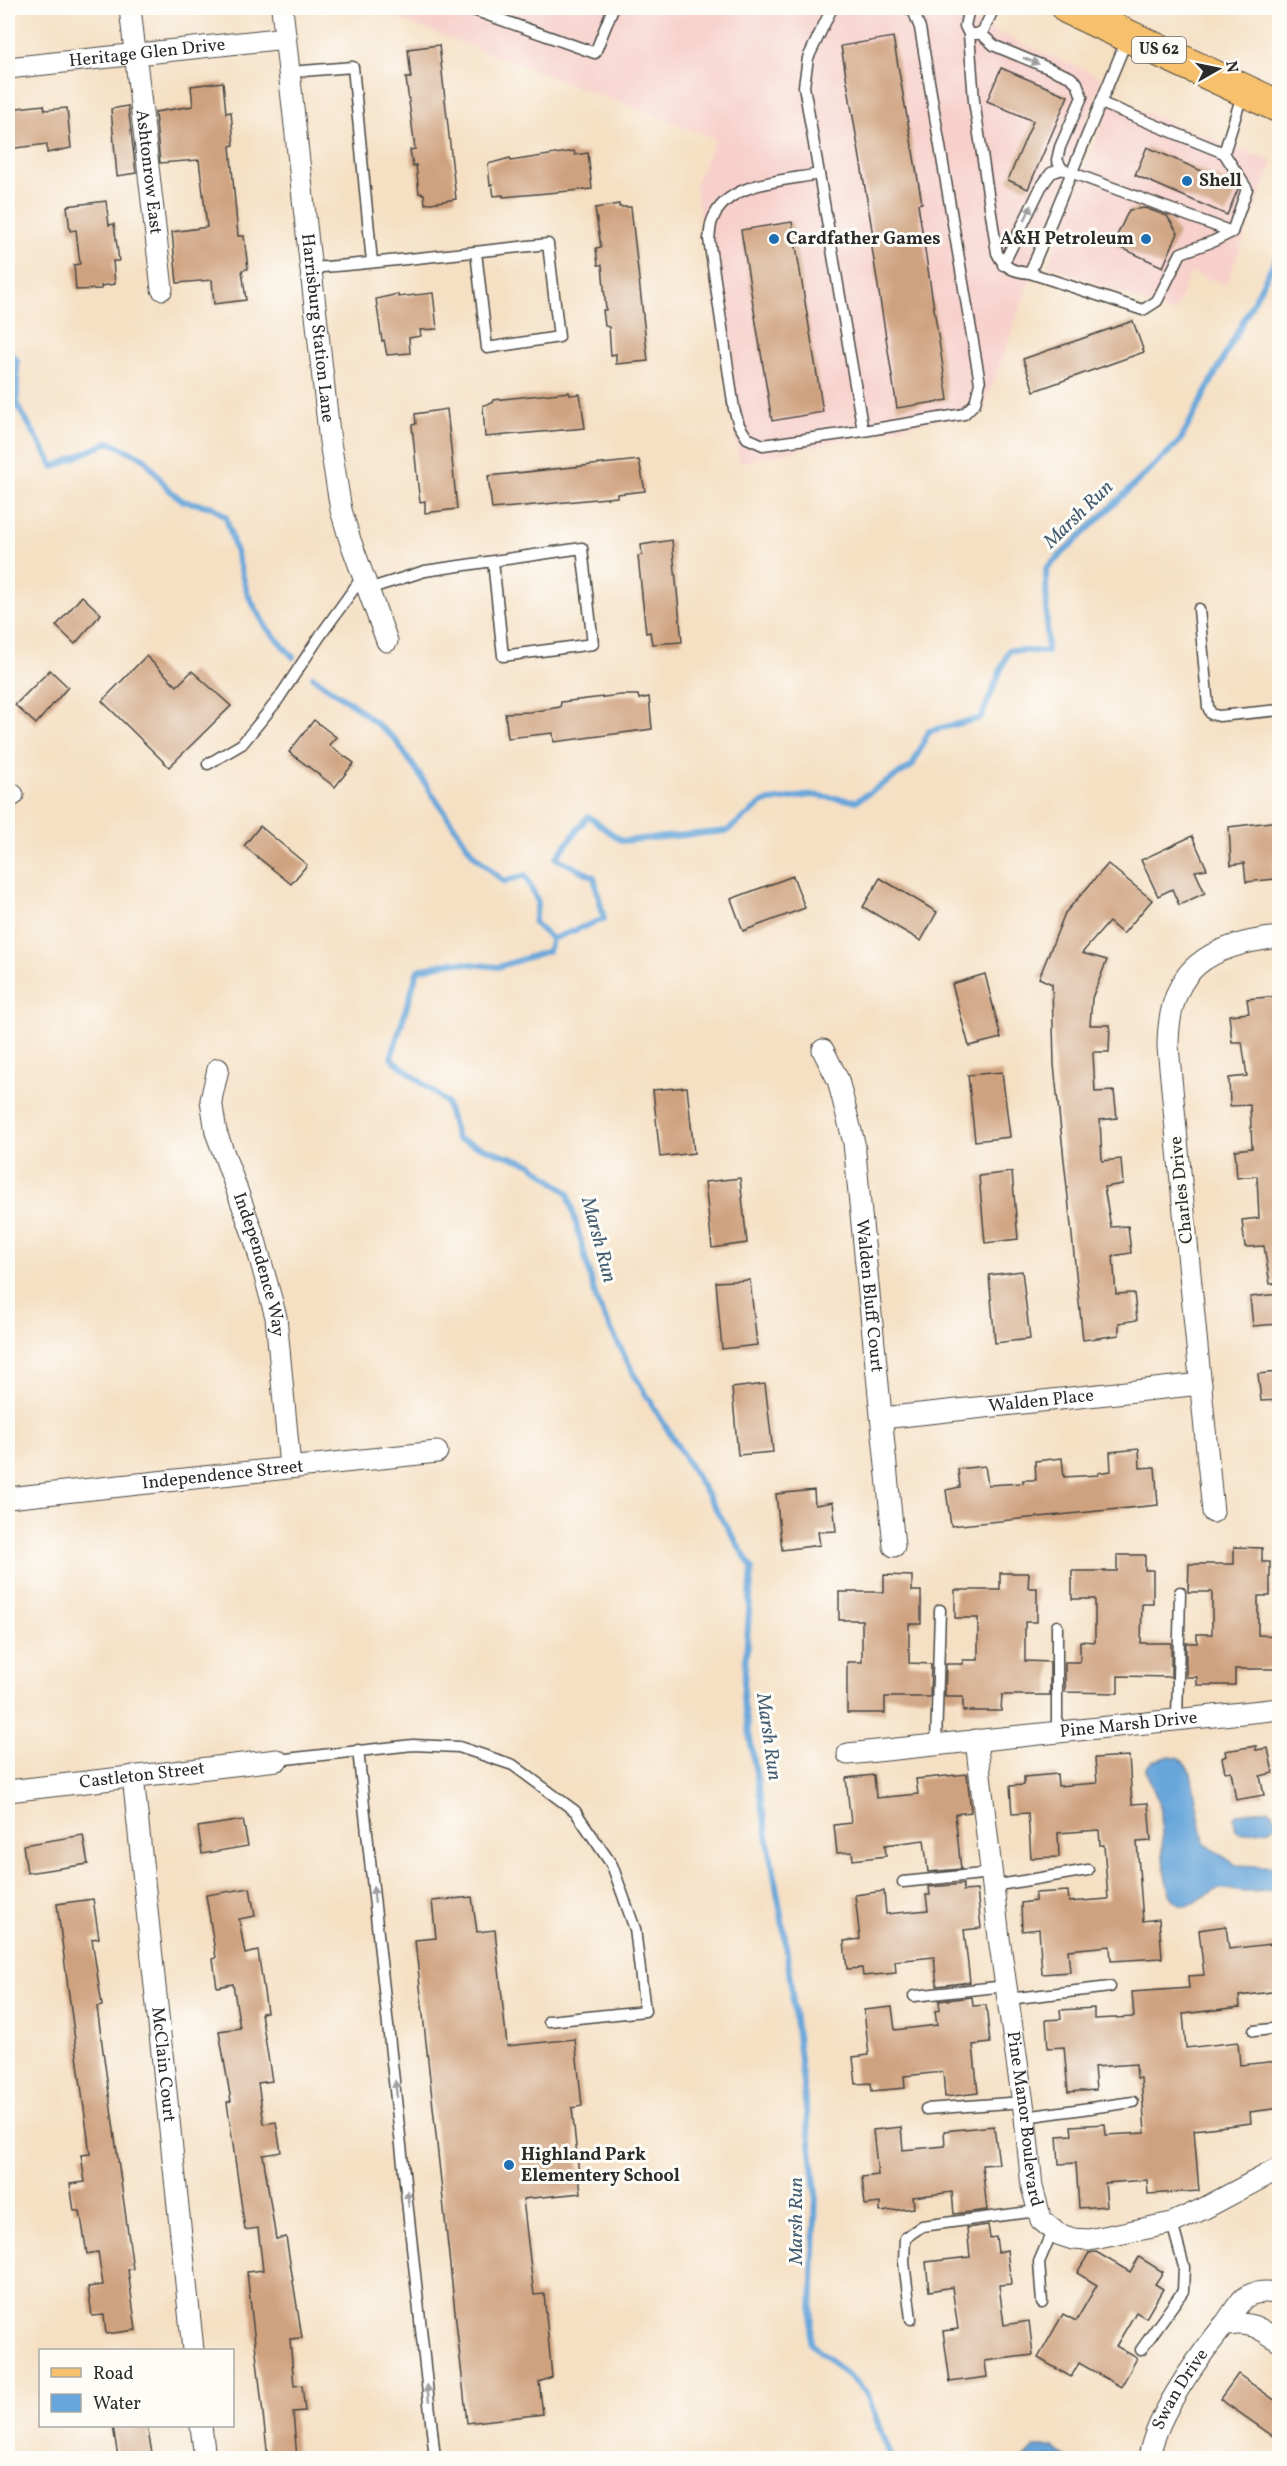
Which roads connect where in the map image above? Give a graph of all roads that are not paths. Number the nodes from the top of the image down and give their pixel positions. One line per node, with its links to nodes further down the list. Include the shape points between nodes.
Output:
1 (130, 8): 13 (street, Ashtonrow East)
2 (282, 8): 12 (street, Harrisburg Station Lane)
3 (468, 8): 4 (lane, via 595,53)
4 (612, 8)
5 (832, 8): 22 (lane, via 808,58 804,86)
6 (907, 8): 30 (lane, via 913,10 920,28 980,383 975,403 964,414)
7 (969, 8): 10 (lane, via 964,21)
8 (994, 8): 10 (lane)
9 (1068, 8): 11 (main road, US 62)
10 (975, 33): 20 (lane, one-way to 20, via 1077,83 1082,97 1060,147 1057,160); 26 (lane, via 978,124 997,253)
11 (1129, 36): 16 (main road, US 62); 17 (lane)
12 (286, 38): 13 (street, Heritage Glen Drive); 15 (street, Harrisburg Station Lane)
13 (135, 54): 14 (street, Heritage Glen Drive); 29 (street, Ashtonrow East)
14 (8, 68)
15 (290, 72): 25 (lane, via 353,67); 27 (street, Harrisburg Station Lane)
16 (1244, 91): 18 (main road, US 62); 19 (lane)
17 (1101, 103): 19 (lane); 21 (lane)
18 (1280, 107)
19 (1224, 153): 23 (lane, via 1247,189)
20 (1062, 169): 21 (lane); 26 (lane, one-way to 20, via 1041,187 1051,172)
21 (1073, 172): 23 (lane); 28 (lane)
22 (819, 174): 30 (lane); 30 (lane, via 738,191 722,204 712,220 709,239 734,409 747,438 763,445)
23 (1232, 232): 28 (lane, via 1181,253 1157,301 1143,310)
24 (476, 252): 24 (lane, via 548,244 559,337 488,348); 25 (lane)
25 (372, 262): 27 (lane)
26 (1003, 266): 28 (lane)
27 (312, 268): 32 (street, Harrisburg Station Lane, via 336,482)
28 (1030, 273)
29 (162, 289)
30 (863, 431)
31 (493, 561): 31 (lane, via 582,548 593,644 503,656); 32 (lane)
32 (365, 583): 34 (street, Harrisburg Station Lane); 36 (lane, via 320,636 277,701 242,744)
33 (1199, 609): 35 (lane, via 1211,714)
34 (387, 641)
35 (1280, 710)
36 (208, 764)
37 (1280, 937): 40 (street, Charles Drive, via 1249,940 1203,959 1173,998 1168,1022)
38 (823, 1050): 41 (street, Walden Bluff Court, via 838,1080 854,1143)
39 (218, 1069): 43 (street, Independence Way, via 212,1100 216,1132 255,1240 276,1317)
40 (1200, 1384): 41 (street, Walden Place); 45 (street, Charles Drive)
41 (882, 1418): 46 (street, Walden Bluff Court)
42 (437, 1452): 43 (street, Independence Street)
43 (290, 1467): 44 (street, Independence Street)
44 (8, 1498)
45 (1213, 1512)
46 (894, 1546)
47 (1180, 1592): 51 (lane)
48 (940, 1610): 54 (lane)
49 (1057, 1626): 52 (lane)
50 (1280, 1709): 51 (street, Pine Marsh Drive)
51 (1177, 1720): 52 (street, Pine Marsh Drive)
52 (1057, 1731): 53 (street, Pine Marsh Drive)
53 (976, 1740): 54 (street, Pine Marsh Drive); 61 (street)
54 (936, 1744): 56 (street, Pine Marsh Drive)
55 (358, 1750): 57 (lane); 66 (lane, via 413,1744 459,1747 513,1765 575,1811 612,1865 635,1929 645,2011); 85 (lane, one-way to 55)
56 (848, 1754)
57 (277, 1760): 58 (street, Castleton Street)
58 (133, 1776): 59 (street, Castleton Street); 81 (street, McClain Court)
59 (8, 1791)
60 (1088, 1870): 61 (lane)
61 (992, 1880): 62 (lane); 64 (street, Pine Manor Boulevard)
62 (903, 1882)
63 (1110, 1987): 64 (lane)
64 (1007, 1993): 65 (lane); 71 (street, Pine Manor Boulevard)
65 (914, 1996)
66 (549, 2021)
67 (1280, 2028): 68 (lane)
68 (1254, 2031)
69 (1133, 2102): 71 (lane)
70 (926, 2109): 71 (lane)
71 (1024, 2110): 73 (street, Pine Manor Boulevard)
72 (1280, 2168): 74 (street, Pine Manor Boulevard)
73 (1037, 2211): 75 (street, Pine Manor Boulevard); 78 (lane, via 922,2226 905,2238)
74 (1172, 2223): 75 (street, Pine Manor Boulevard, via 1089,2240 1073,2239); 82 (lane, via 1184,2267 1182,2291)
75 (1053, 2229): 77 (lane, via 1039,2262)
76 (1280, 2294): 79 (street, Swan Drive, via 1261,2292 1245,2298)
77 (1042, 2303)
78 (911, 2319)
79 (1223, 2326): 80 (street, via 1247,2324); 86 (street, Swan Drive, via 1198,2357 1165,2415)
80 (1280, 2342)
81 (193, 2349)
82 (1141, 2350)
83 (201, 2427): 84 (street)
84 (205, 2458)
85 (435, 2458)
86 (1149, 2458)

